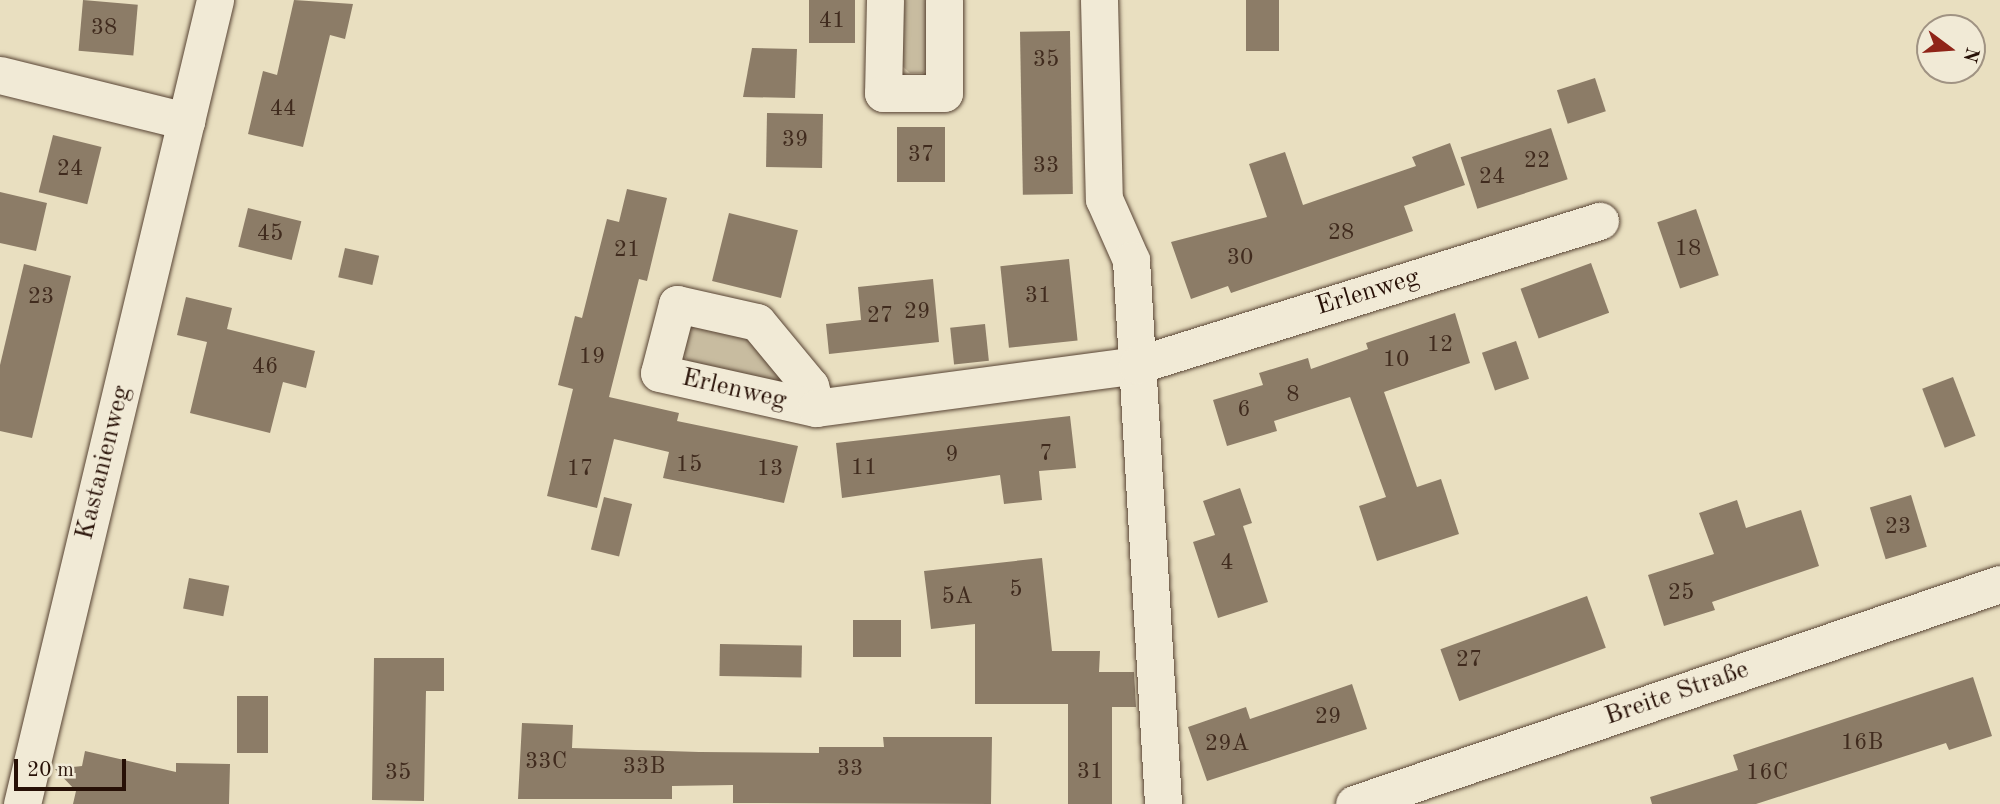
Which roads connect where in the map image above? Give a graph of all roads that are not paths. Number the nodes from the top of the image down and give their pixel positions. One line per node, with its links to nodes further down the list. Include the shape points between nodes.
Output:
1 (215, 0): 6 (street, Kastanienweg)
2 (885, 0): 3 (street, via 883,93 944,93)
3 (944, 0)
4 (1099, 0): 8 (street, via 1104,199 1131,260)
5 (0, 75): 6 (street)
6 (186, 121): 11 (street, Kastanienweg)
7 (1600, 221): 8 (street, Erlenweg)
8 (1137, 365): 9 (street, Erlenweg); 12 (street)
9 (817, 408)
10 (2000, 584): 13 (street, Breite Straße)
11 (22, 804)
12 (1163, 804)
13 (1354, 804)

